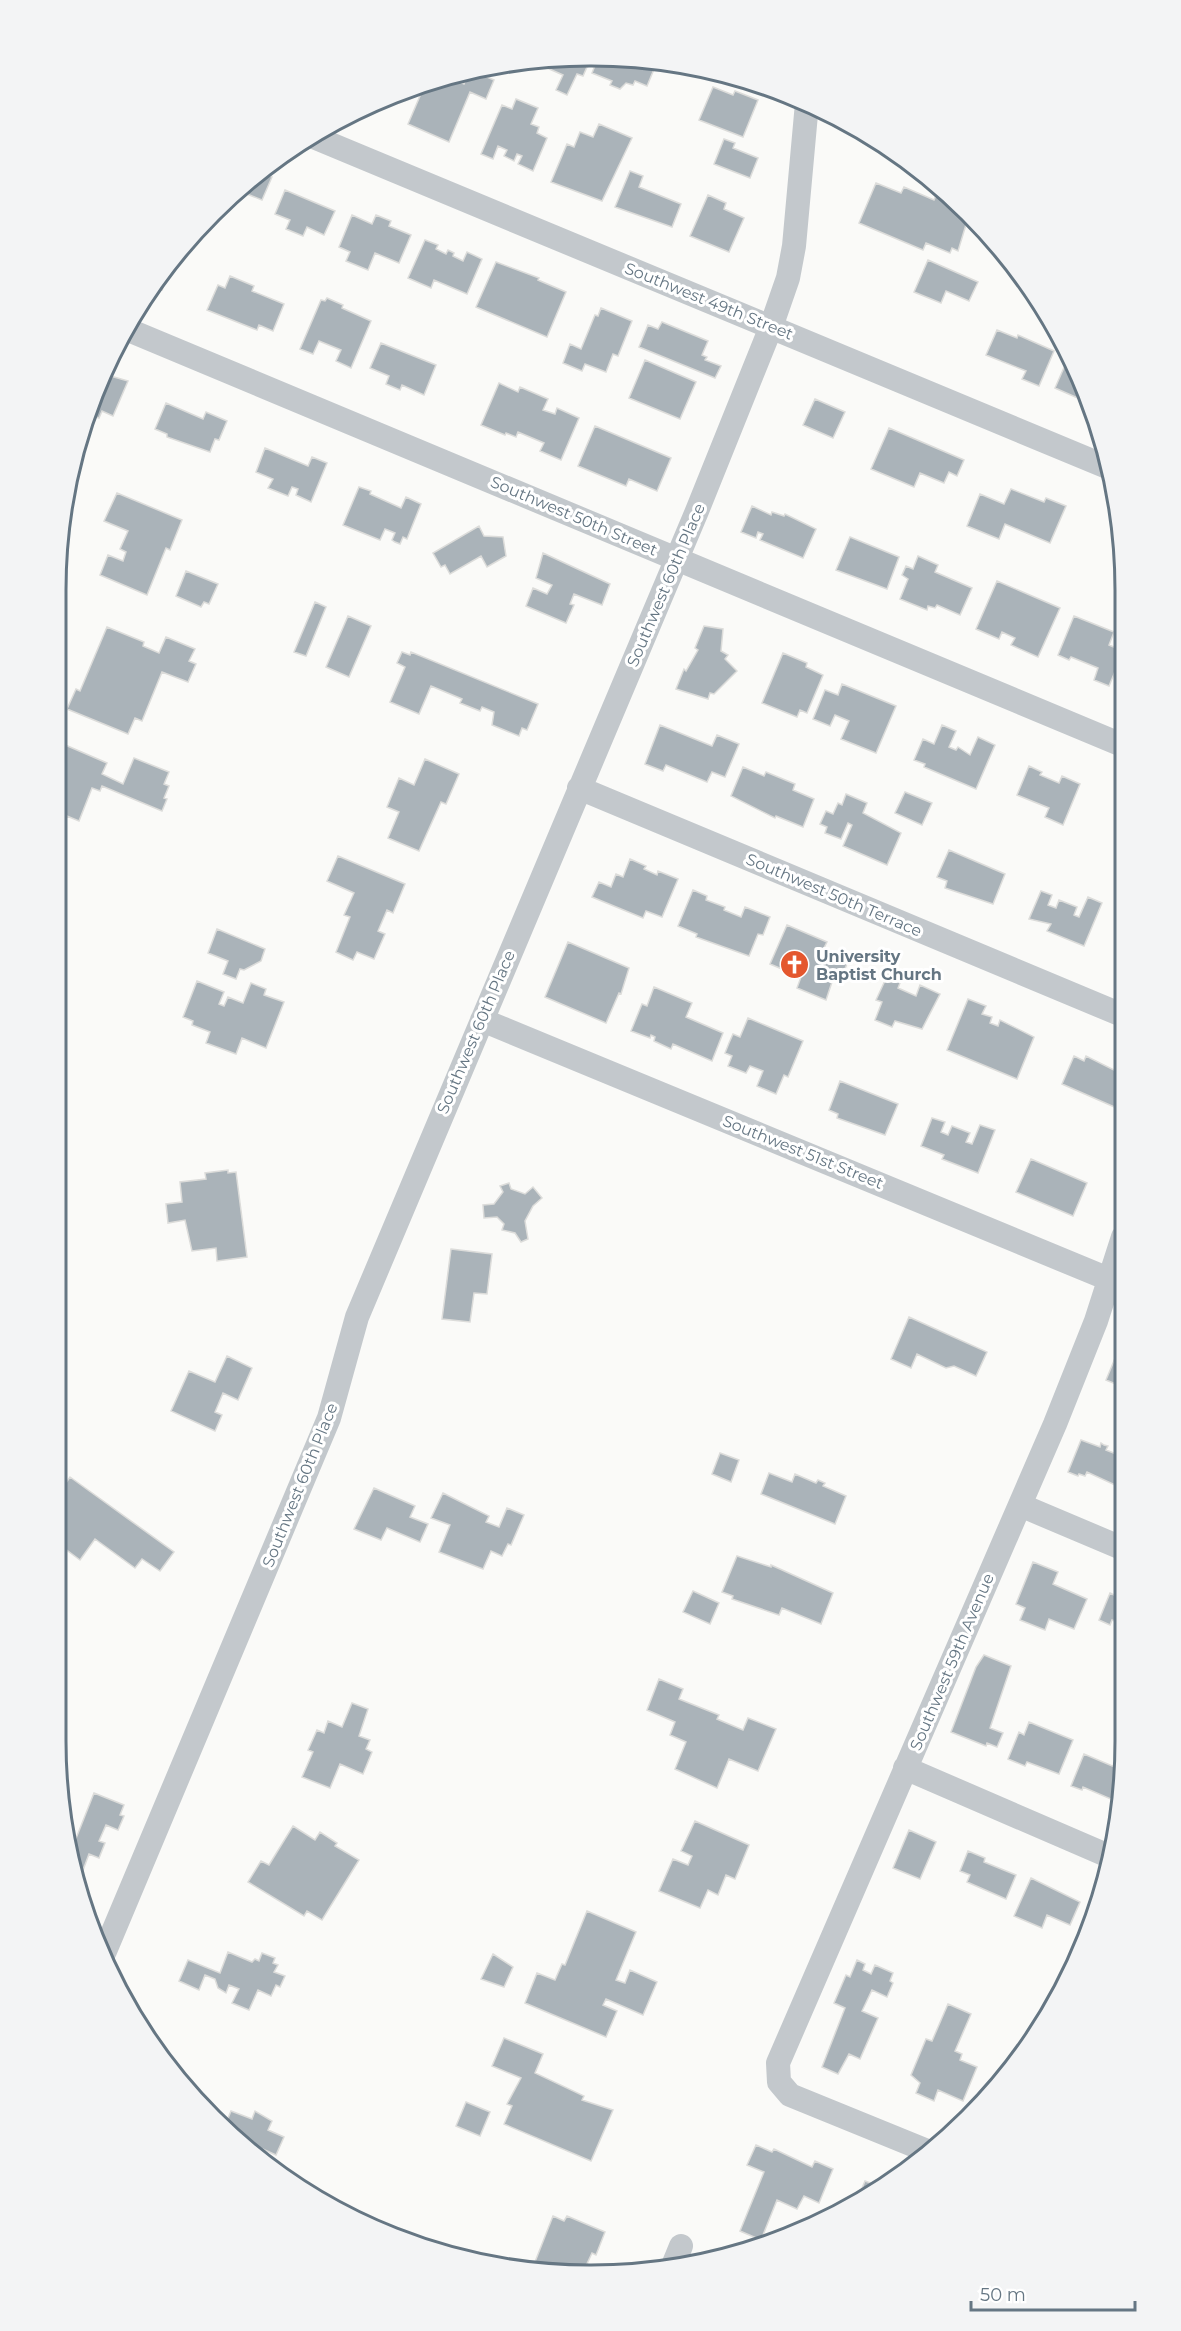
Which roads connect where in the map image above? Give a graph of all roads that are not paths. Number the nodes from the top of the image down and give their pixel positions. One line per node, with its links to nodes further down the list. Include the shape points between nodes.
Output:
1 (806, 113): 3 (street, Southwest 60th Place, via 794,246)
2 (321, 140): 3 (street, Southwest 49th Street)
3 (771, 327): 5 (street, Southwest 49th Street); 6 (street, Southwest 60th Place)
4 (134, 332): 6 (street, Southwest 50th Street)
5 (1099, 465)
6 (677, 559): 7 (street, Southwest 50th Street); 8 (street, Southwest 60th Place)
7 (1115, 742)
8 (579, 788): 9 (street, Southwest 50th Terrace); 10 (street, Southwest 60th Place)
9 (1115, 1012)
10 (482, 1020): 11 (street, Southwest 51st Street); 17 (street, Southwest 60th Place, via 357,1317 329,1418)
11 (1115, 1282)
12 (1115, 1284): 13 (street, Southwest 59th Avenue)
13 (1020, 1505): 14 (street); 15 (street, Southwest 59th Avenue)
14 (1115, 1545)
15 (905, 1768): 16 (street); 18 (street, Southwest 59th Avenue, via 777,2069 780,2084 799,2099)
16 (1102, 1853)
17 (108, 1945)
18 (920, 2149)

